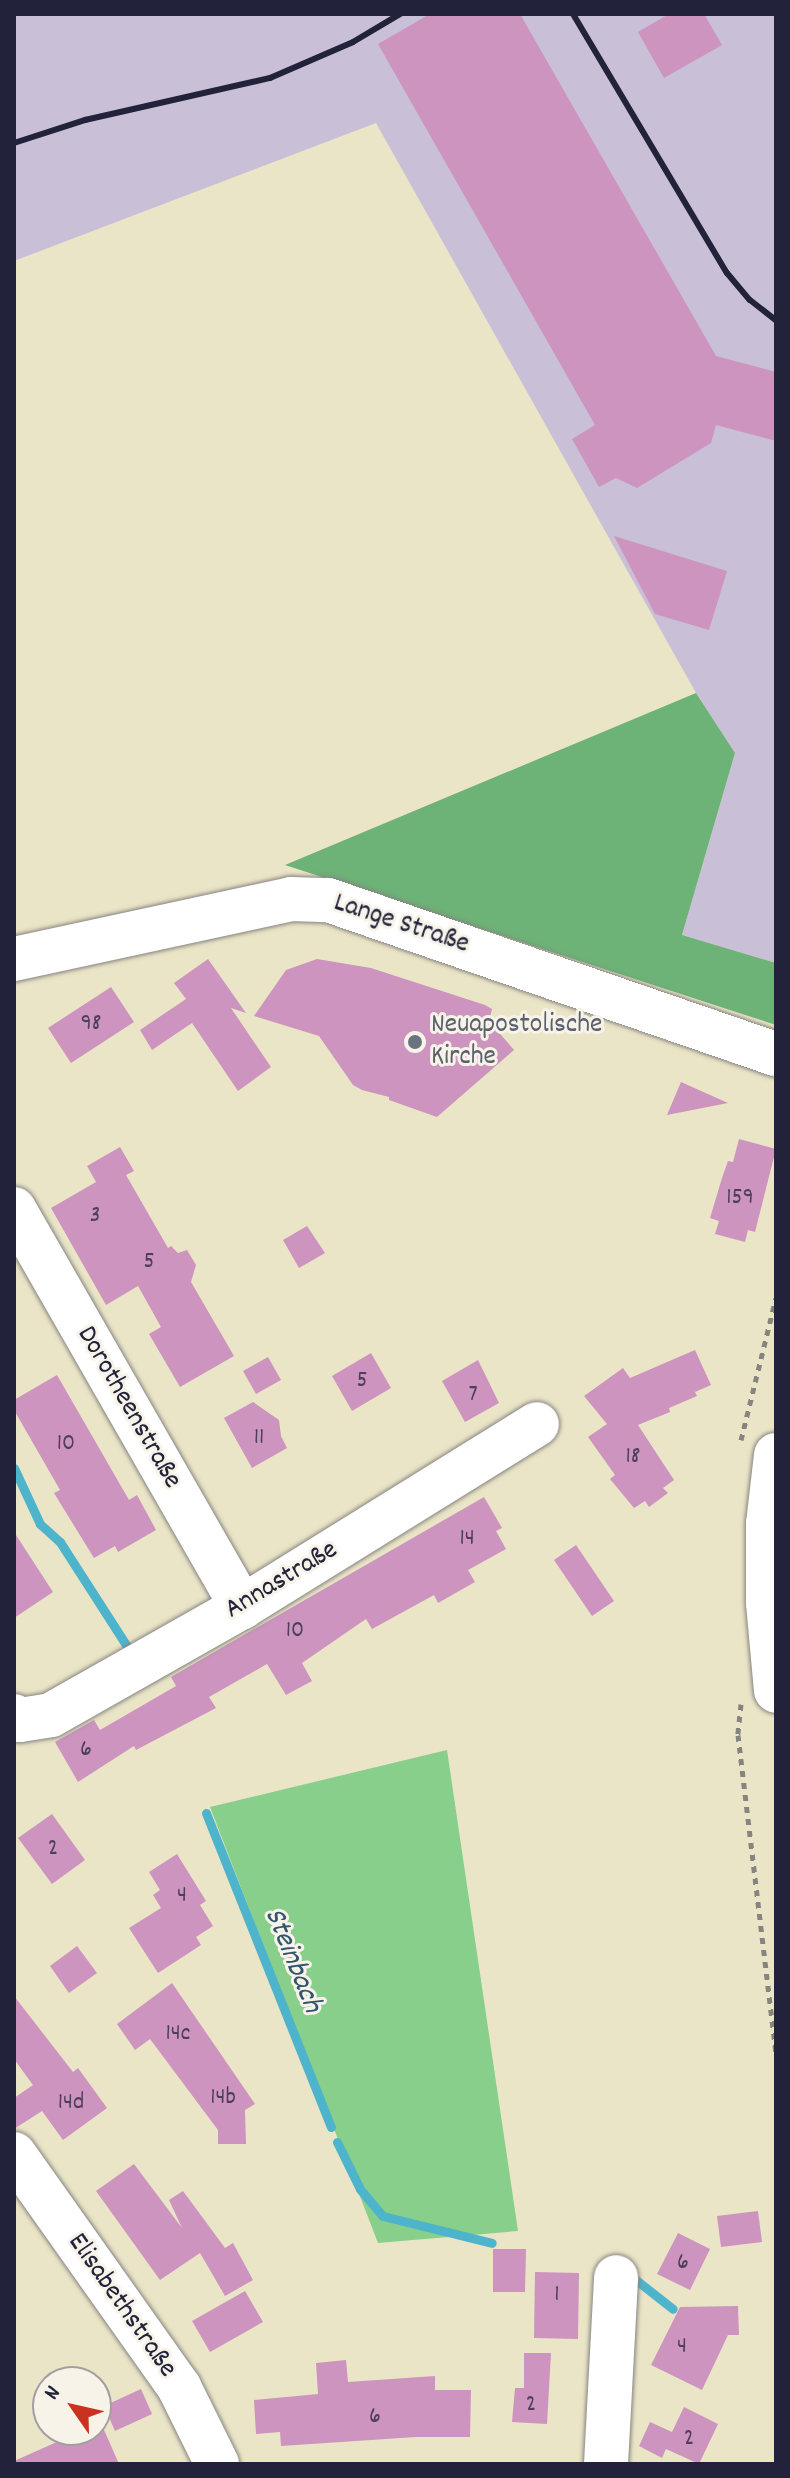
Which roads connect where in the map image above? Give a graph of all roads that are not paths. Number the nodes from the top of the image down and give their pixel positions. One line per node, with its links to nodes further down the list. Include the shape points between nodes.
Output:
1 (14, 959): 2 (street, Lange Straße, via 291,899 328,900)
2 (776, 1054)
3 (14, 1209): 6 (street, Dorotheenstraße)
4 (537, 1424): 6 (street, Annastraße)
5 (776, 1455): 7 (street, via 768,1524 768,1603)
6 (242, 1607): 8 (street, Annastraße, via 51,1715)
7 (776, 1691)
8 (17, 1718)
9 (14, 2154): 11 (street, Elisabethstraße, via 179,2387)
10 (616, 2277): 12 (street)
11 (217, 2464)
12 (606, 2464)

